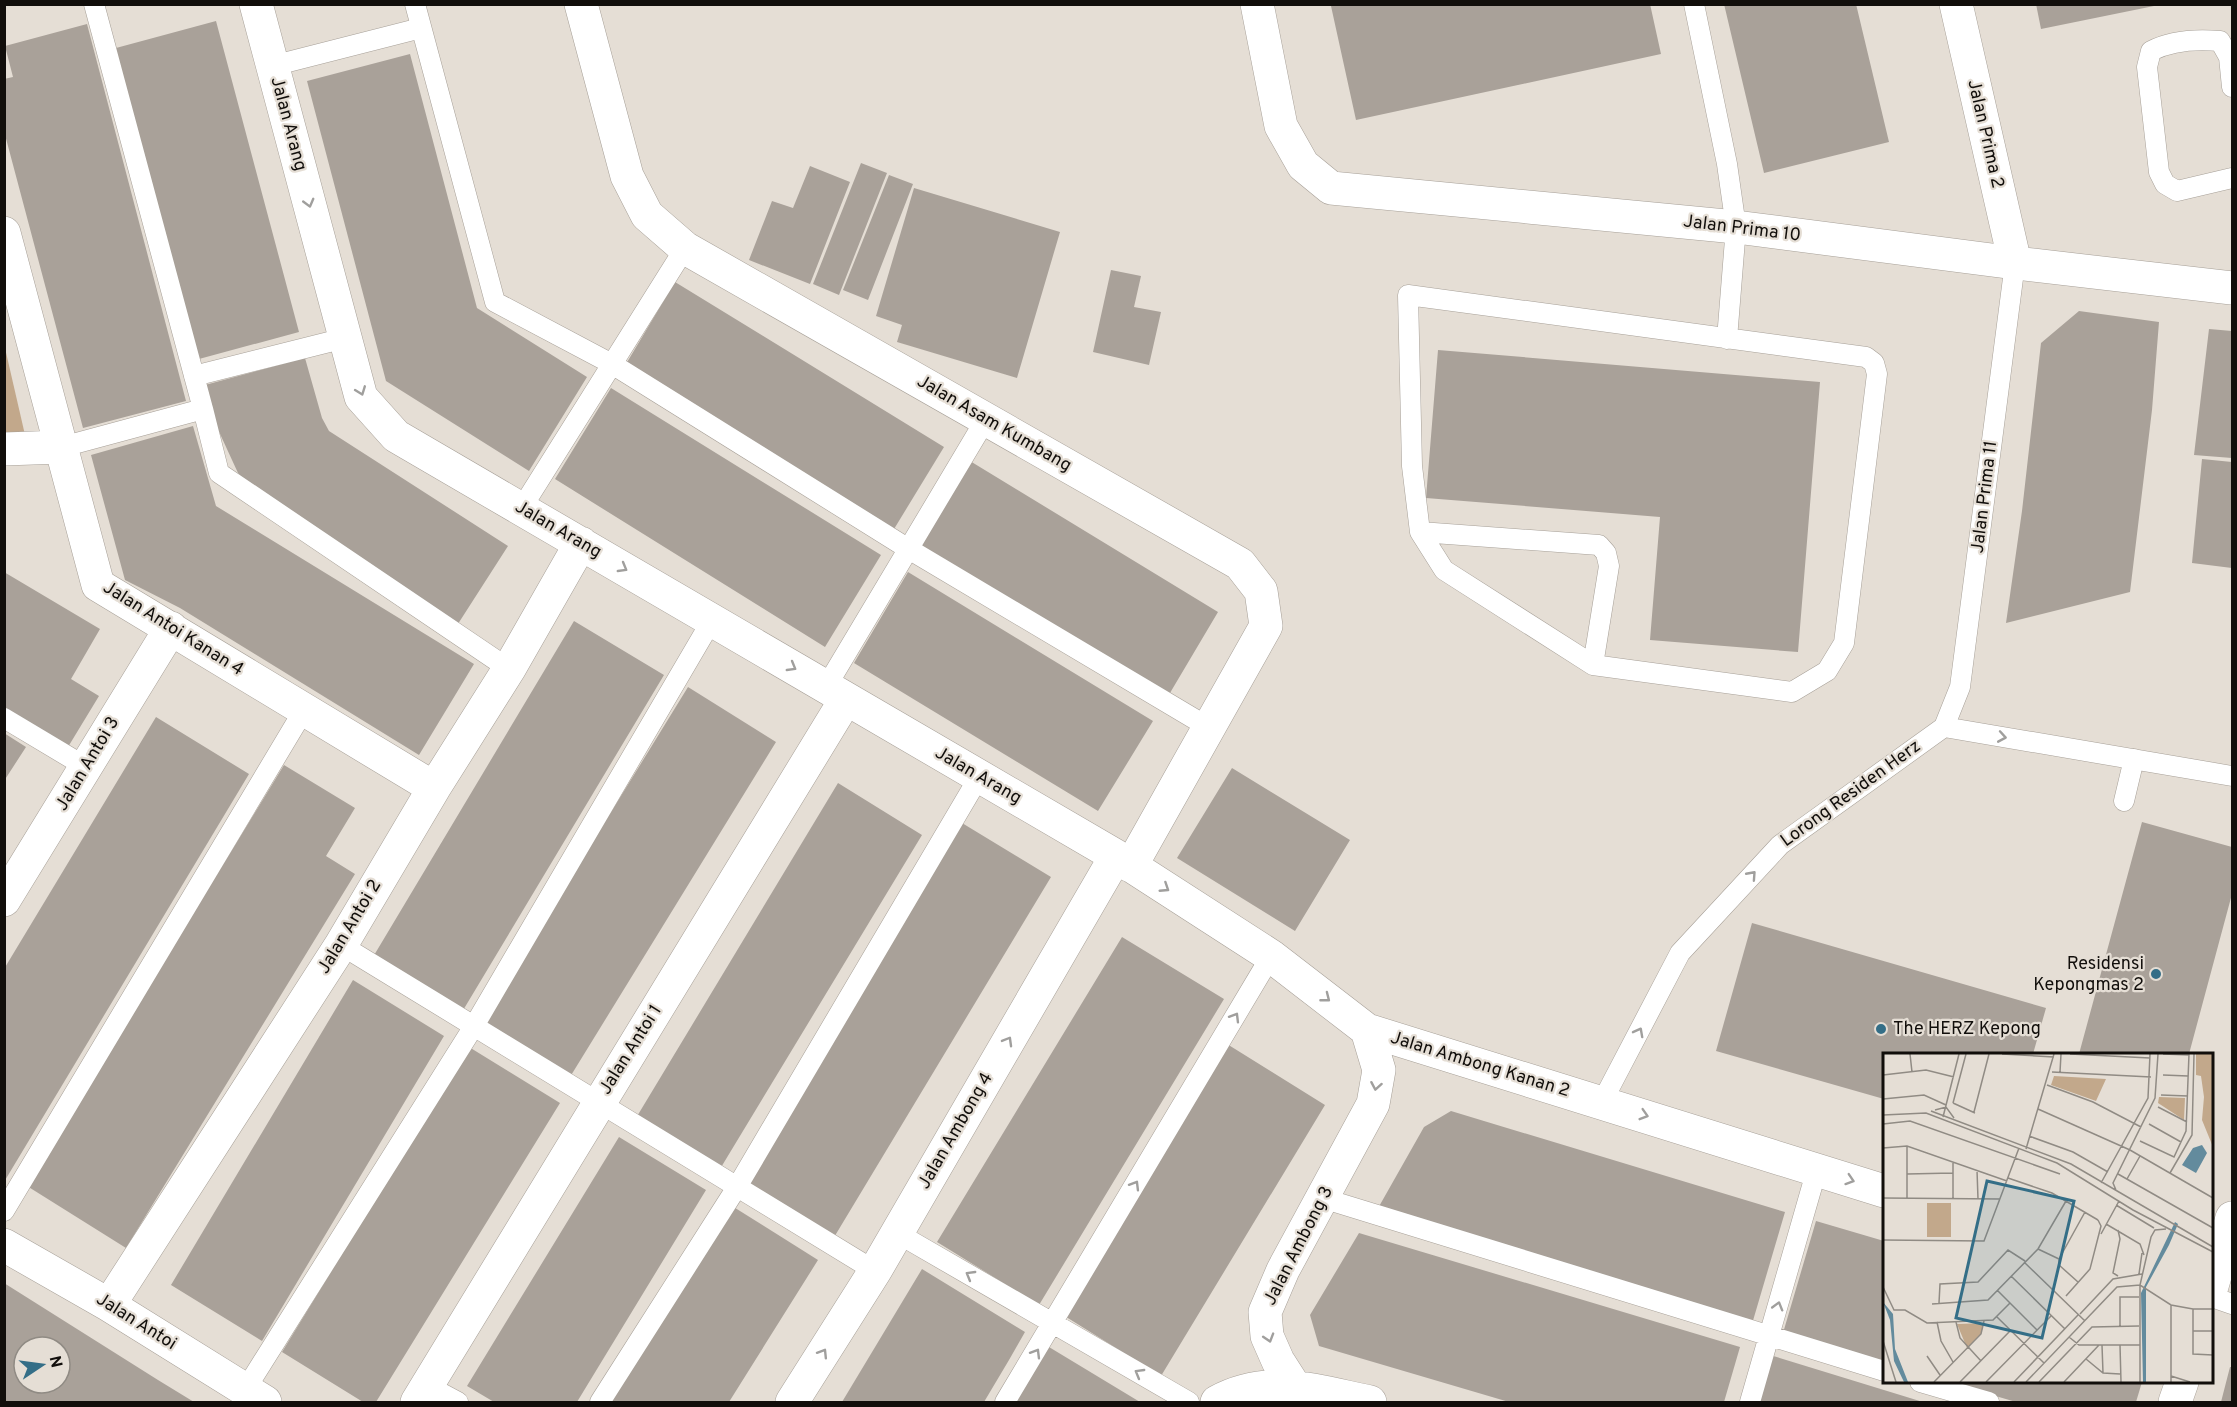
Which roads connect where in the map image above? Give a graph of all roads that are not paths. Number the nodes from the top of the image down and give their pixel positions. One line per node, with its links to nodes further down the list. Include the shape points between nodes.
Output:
1 (94, 4): 21 (lane)
2 (256, 4): 10 (street, Jalan Arang)
3 (415, 4): 8 (lane)
4 (581, 4): 15 (street, Jalan Asam Kumbang, via 627,176 647,215)
5 (1257, 4): 13 (street, Jalan Prima 10, via 1281,126 1303,165 1331,188)
6 (1694, 4): 13 (lane)
7 (1956, 4): 16 (street, Jalan Prima 2)
8 (421, 28): 10 (lane); 20 (lane, via 495,302)
9 (2226, 39): 11 (lane); 12 (lane, via 2164,44 2151,51 2147,67 2159,172 2165,184 2177,191)
10 (272, 66): 18 (street, Jalan Arang, one-way to 18)
11 (2232, 87)
12 (2232, 178)
13 (1736, 227): 16 (street, Jalan Prima 10); 19 (lane)
14 (4, 233): 24 (street, Jalan Antoi Kanan 4)
15 (686, 248): 20 (lane); 23 (street, Jalan Asam Kumbang)
16 (2015, 263): 17 (street, Jalan Prima 10); 38 (lane, Jalan Prima 11, via 1960,687)
17 (2232, 288)
18 (345, 338): 21 (lane); 26 (street, Jalan Arang, one-way to 26, via 361,397 396,436)
19 (1727, 339): 27 (lane, via 1408,296 1412,466); 32 (lane, via 1866,357 1874,363 1877,374 1844,643 1827,671 1792,693)
20 (612, 364): 26 (lane); 29 (lane)
21 (194, 376): 22 (lane)
22 (203, 410): 24 (lane); 33 (lane, via 219,473)
23 (986, 419): 29 (lane); 37 (street, Jalan Asam Kumbang, via 1240,564 1261,591 1266,626)
24 (62, 447): 25 (street); 31 (street, Jalan Antoi Kanan 4, via 98,585)
25 (4, 449)
26 (521, 509): 28 (street, Jalan Arang)
27 (1420, 532): 32 (lane, via 1444,570); 32 (lane, via 1599,545 1609,566)
28 (581, 543): 30 (street, Jalan Arang, one-way to 30); 33 (street, Jalan Antoi 2)
29 (908, 548): 34 (lane); 37 (lane)
30 (712, 620): 34 (street, Jalan Arang, one-way to 34); 49 (lane)
31 (171, 628): 35 (street, Jalan Antoi Kanan 4); 40 (street, Jalan Antoi 3)
32 (1593, 665)
33 (509, 669): 43 (street, Jalan Antoi 2)
34 (836, 693): 42 (street, Jalan Arang); 51 (street, Jalan Antoi 1)
35 (304, 710): 43 (street, Jalan Antoi Kanan 4); 57 (lane)
36 (4, 717): 40 (lane)
37 (1208, 727): 45 (street, Jalan Asam Kumbang)
38 (1944, 727): 39 (lane, one-way to 39); 52 (lane, Lorong Residen Herz, one-way to 38, via 1680,953 1780,845)
39 (2134, 759): 41 (lane); 44 (lane)
40 (86, 767): 46 (street, Jalan Antoi 3)
41 (2232, 776)
42 (980, 777): 45 (street, Jalan Arang); 54 (lane)
43 (434, 788): 47 (street, Jalan Antoi 2)
44 (2124, 801)
45 (1123, 861): 48 (street, Jalan Ambong Kanan 2, one-way to 48); 59 (street, Jalan Ambong 4, one-way to 45)
46 (6, 896)
47 (340, 945): 49 (lane); 65 (street, Jalan Antoi 2)
48 (1271, 956): 50 (street, Jalan Ambong Kanan 2, one-way to 50); 66 (lane, one-way to 48)
49 (474, 1026): 51 (lane); 73 (lane)
50 (1367, 1030): 52 (street, Jalan Ambong Kanan 2); 56 (street, Jalan Ambong 3, one-way to 56, via 1379,1070 1373,1104)
51 (599, 1102): 54 (lane); 72 (street, Jalan Antoi 1)
52 (1602, 1102): 53 (street, Jalan Ambong Kanan 2, one-way to 53)
53 (1817, 1169): 55 (street, Jalan Ambong Kanan 2, one-way to 55); 67 (lane, one-way to 53)
54 (737, 1187): 61 (lane); 75 (lane)
55 (1883, 1191)
56 (1322, 1198): 67 (lane); 71 (street, Jalan Ambong 3, one-way to 71, via 1265,1312 1267,1336)
57 (4, 1211)
58 (2232, 1218): 62 (street)
59 (897, 1233): 61 (street, Jalan Ambong 4); 66 (lane, one-way to 59)
60 (4, 1245): 65 (street, Jalan Antoi)
61 (874, 1271): 76 (street, Jalan Ambong 4, one-way to 61)
62 (2213, 1280)
63 (2213, 1298): 64 (lane)
64 (2232, 1304)
65 (109, 1305): 73 (street, Jalan Antoi)
66 (1053, 1324): 77 (lane, one-way to 66); 78 (lane, one-way to 66)
67 (1769, 1336): 68 (lane); 81 (lane)
68 (1883, 1371)
69 (1923, 1383): 82 (lane)
70 (2182, 1383): 83 (street)
71 (1294, 1386): 79 (street, via 1264,1386); 80 (street)
72 (423, 1394): 74 (lane)
73 (255, 1396)
74 (458, 1402)
75 (600, 1402)
76 (792, 1402)
77 (1005, 1402)
78 (1189, 1402)
79 (1216, 1402)
80 (1370, 1402)
81 (1750, 1402)
82 (1989, 1402)
83 (2175, 1402)

